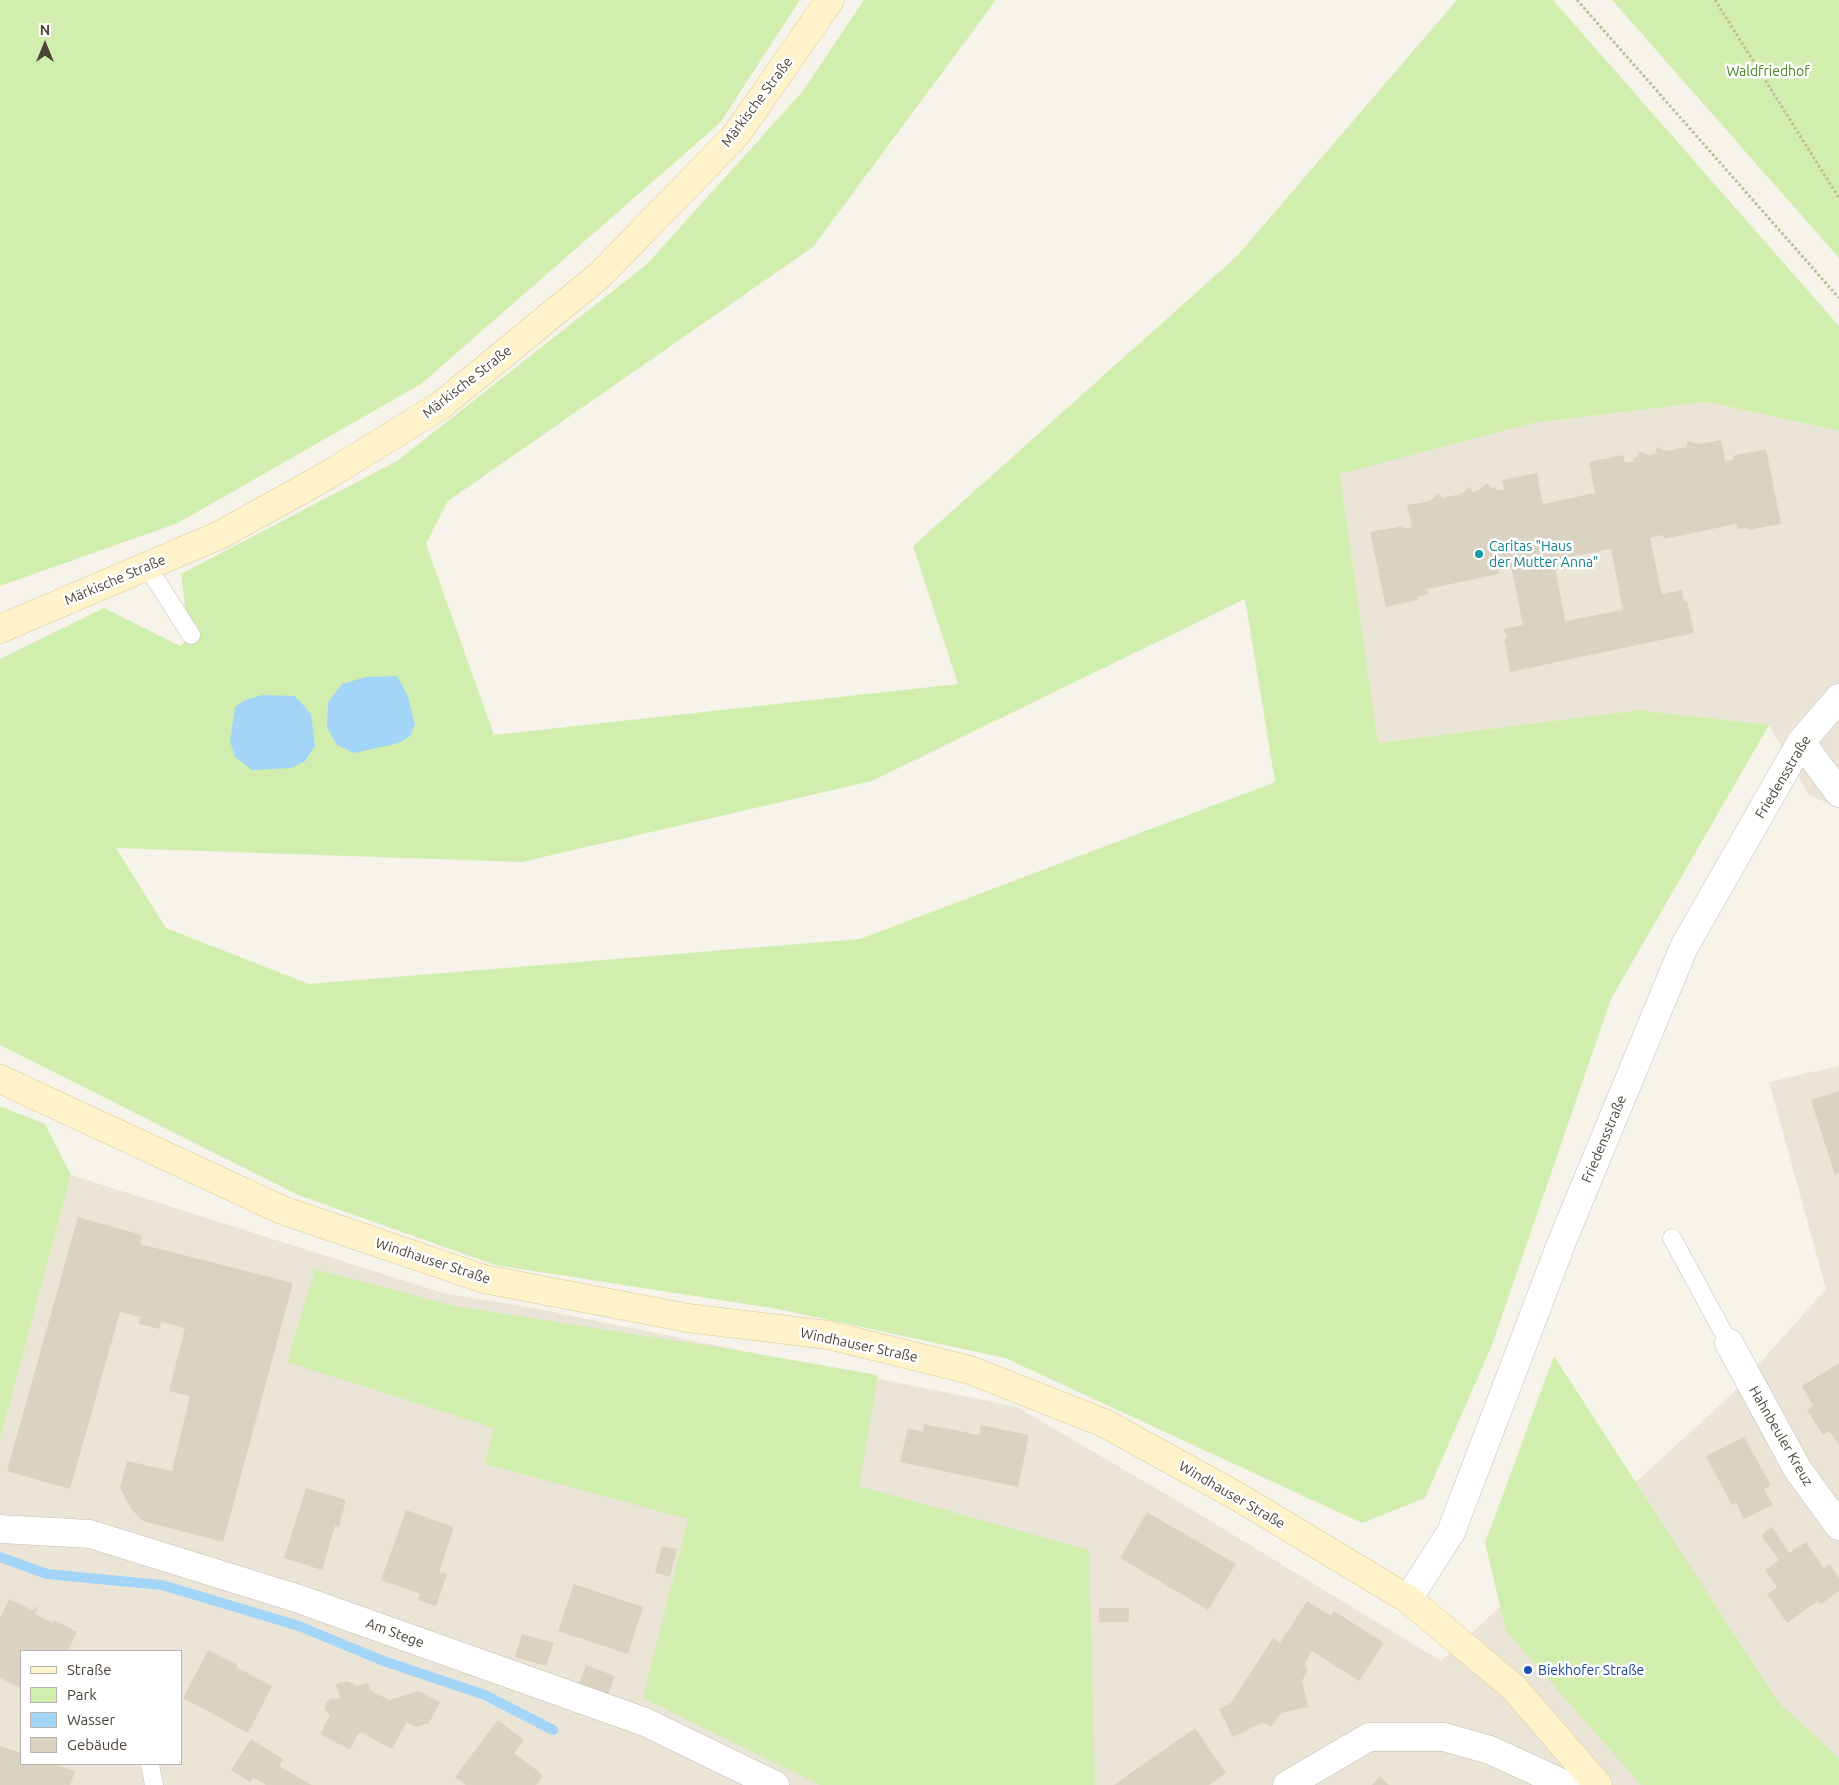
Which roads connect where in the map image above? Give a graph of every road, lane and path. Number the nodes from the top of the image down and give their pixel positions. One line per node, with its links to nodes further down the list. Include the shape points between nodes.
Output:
1 (830, 0): 6 (main road, Märkische Straße, via 736,135 600,275 440,406 328,475 220,535)
2 (1578, 0): 5 (path)
3 (1715, 0): 4 (path)
4 (1839, 198)
5 (1839, 298)
6 (147, 566): 7 (main road, Märkische Straße); 8 (lane)
7 (0, 629)
8 (191, 635)
9 (1839, 698): 10 (street, Friedensstraße)
10 (1801, 742): 11 (street); 17 (street, Friedensstraße, via 1684,947 1562,1239 1451,1532)
11 (1839, 793)
12 (0, 1078): 17 (main road, Windhauser Straße, via 282,1210 484,1279 688,1318 828,1335 970,1370 1104,1422 1235,1495)
13 (1672, 1238): 14 (lane)
14 (1729, 1343): 15 (street, Hahnbeuler Kreuz, via 1798,1470)
15 (1839, 1526)
16 (0, 1529): 20 (street, Am Stege, via 90,1534 300,1599 646,1722)
17 (1408, 1599): 23 (main road, Windhauser Straße, via 1514,1687)
18 (150, 1765): 19 (lane)
19 (154, 1785)
20 (775, 1785)
21 (1287, 1785): 22 (street, via 1369,1737 1444,1737 1490,1750)
22 (1566, 1785)
23 (1598, 1785)

